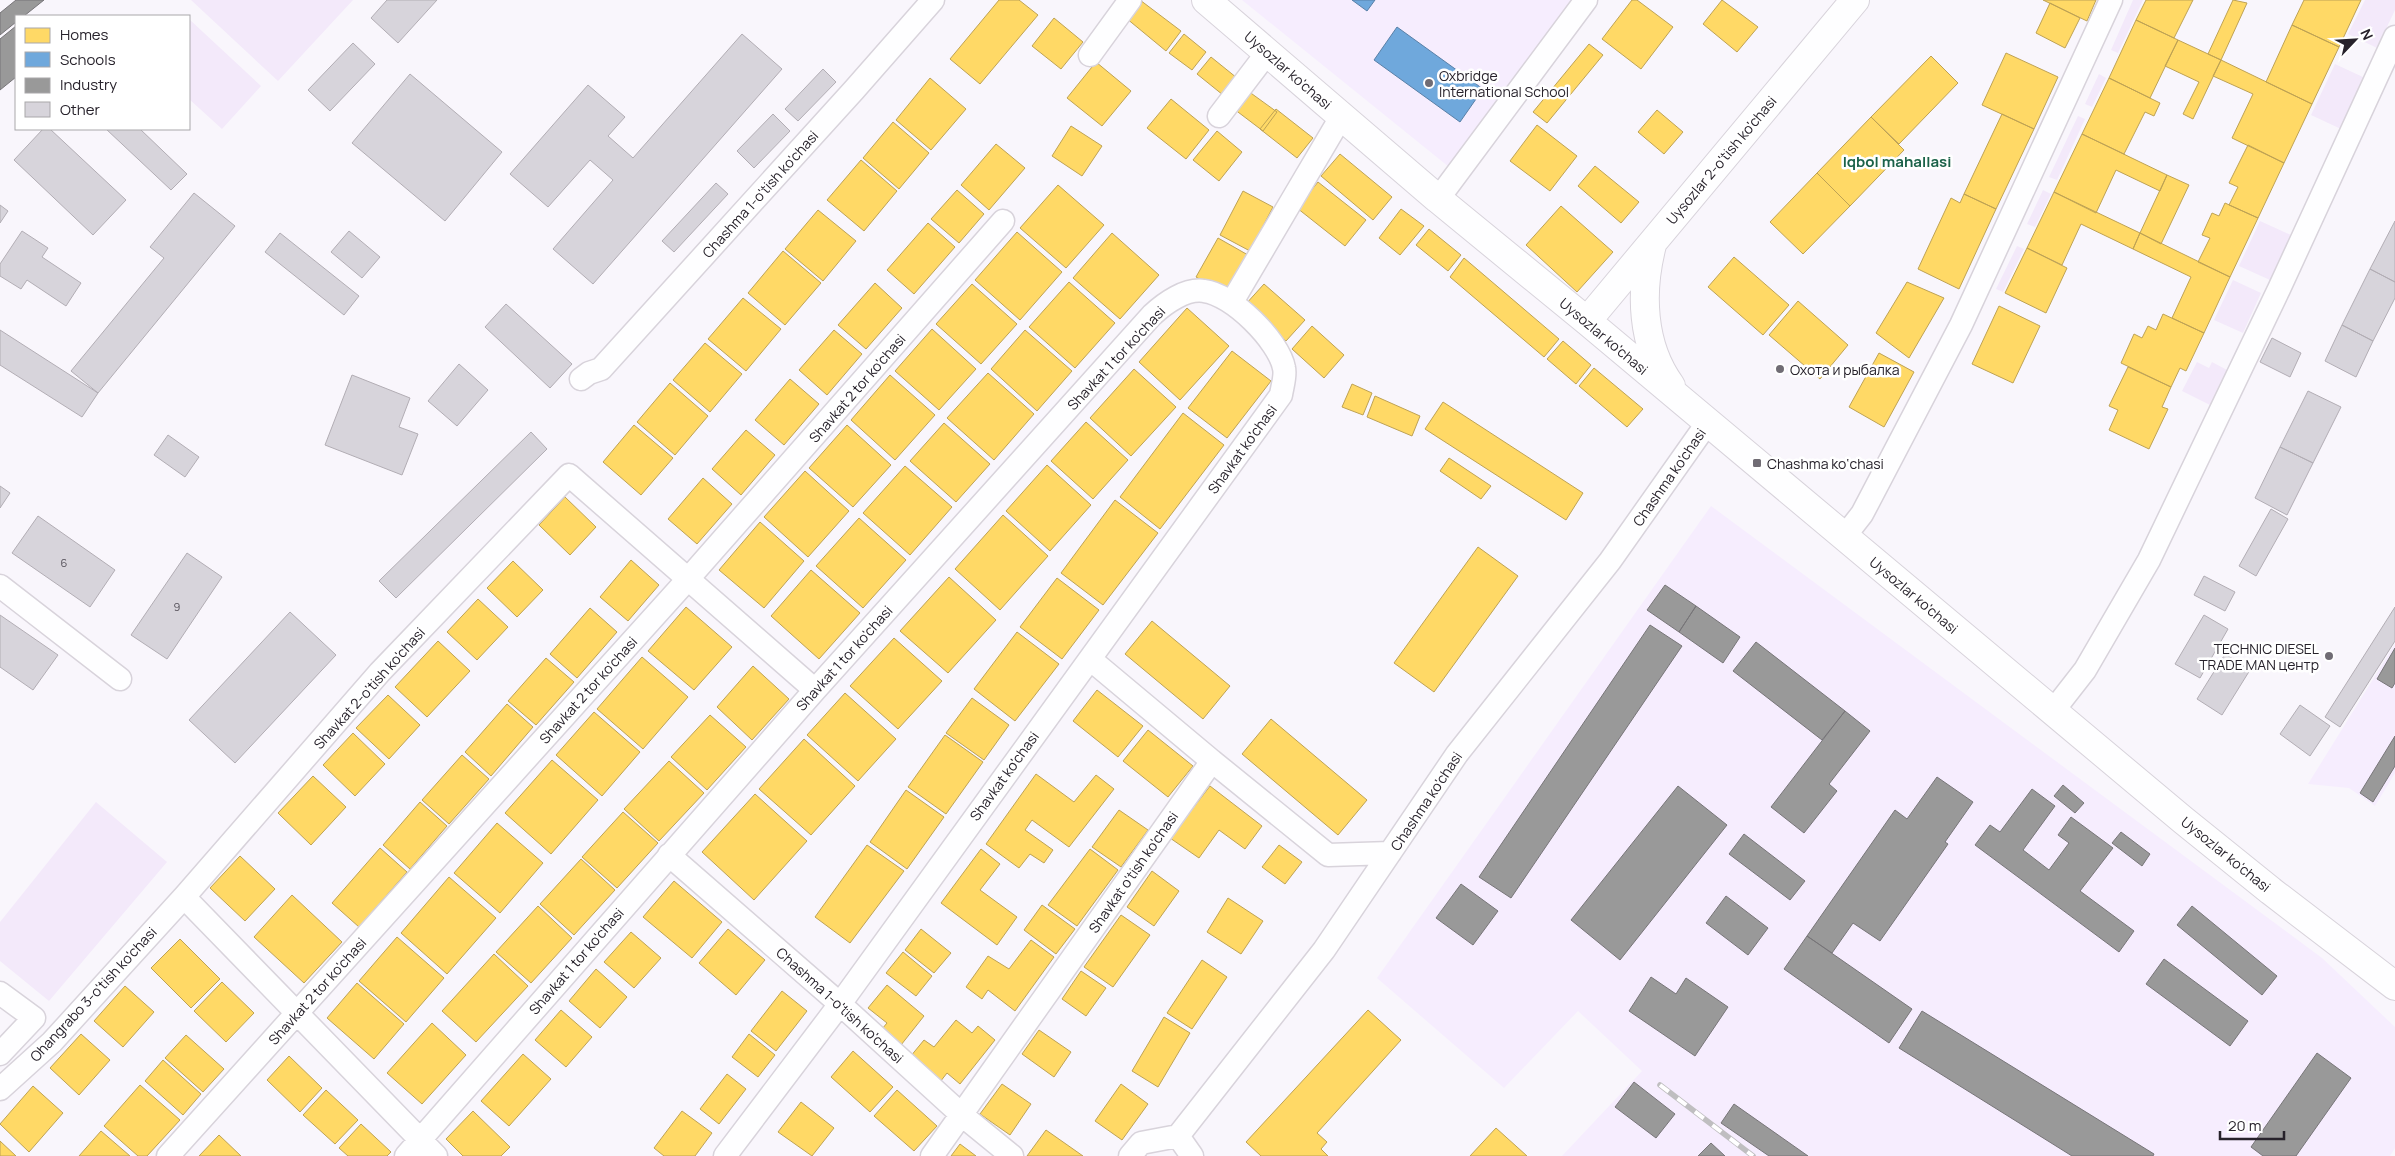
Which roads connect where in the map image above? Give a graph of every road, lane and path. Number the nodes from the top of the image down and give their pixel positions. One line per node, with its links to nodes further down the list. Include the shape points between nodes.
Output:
1 (933, 0): 17 (street, Chashma 1-o'tish ko'chasi, via 601,369)
2 (1130, 0): 9 (street)
3 (1206, 0): 8 (main road, Uysozlar ko'chasi)
4 (1586, 0): 12 (street)
5 (1855, 0): 14 (main road, Uysozlar 2-o'tish ko'chasi)
6 (2111, 0): 21 (street, via 1961,324 1862,514)
7 (2395, 37): 27 (street, via 2149,560 2086,670)
8 (1267, 53): 10 (street); 11 (main road, Uysozlar ko'chasi)
9 (1090, 55)
10 (1219, 116)
11 (1341, 117): 12 (main road, Uysozlar ko'chasi); 15 (street)
12 (1438, 200): 16 (main road, Uysozlar ko'chasi)
13 (1004, 221): 22 (street, Shavkat 2 tor ko'chasi)
14 (1652, 242): 16 (main road, Uysozlar 2-o'tish ko'chasi); 19 (main road, via 1644,283 1646,325 1668,382)
15 (1232, 302): 18 (street, Shavkat 1 tor ko'chasi, via 1279,352 1285,370); 26 (street, Shavkat 1 tor ko'chasi, via 1203,290 1190,292 1164,304 1152,315)
16 (1586, 321): 19 (main road, Uysozlar ko'chasi)
17 (581, 379)
18 (1281, 395): 24 (street, Shavkat ko'chasi)
19 (1680, 399): 20 (main road, Uysozlar ko'chasi)
20 (1708, 422): 21 (main road, Uysozlar ko'chasi); 29 (street, Chashma ko'chasi, via 1610,561 1457,754)
21 (1844, 537): 27 (main road, Uysozlar ko'chasi)
22 (688, 579): 26 (street, Shavkat 2-o'tish ko'chasi); 31 (street, Shavkat 2-o'tish ko'chasi, via 569,475 380,672); 35 (street, Shavkat 2 tor ko'chasi)
23 (0, 586): 25 (street)
24 (1090, 659): 28 (street); 34 (street, Shavkat ko'chasi)
25 (120, 679)
26 (815, 690): 30 (street, Shavkat 1 tor ko'chasi)
27 (2053, 711): 32 (main road, Uysozlar ko'chasi, via 2264,886)
28 (1212, 760): 29 (street, via 1328,855); 38 (street, Shavkat o'tish ko'chasi)
29 (1390, 853): 39 (street, Chashma ko'chasi, via 1324,950)
30 (668, 855): 34 (street, Chashma 1-o'tish ko'chasi); 40 (street, Shavkat 1 tor ko'chasi)
31 (184, 897): 35 (street); 37 (street, Ohangrabo 3-o'tish ko'chasi, via 52,1042)
32 (2395, 986)
33 (0, 993): 36 (street, via 34,1018)
34 (840, 1004): 38 (street, Chashma 1-o'tish ko'chasi); 43 (street, Shavkat ko'chasi)
35 (298, 1012): 40 (street); 41 (street, Shavkat 2 tor ko'chasi)
36 (0, 1054)
37 (0, 1089)
38 (963, 1116): 44 (street, Shavkat o'tish ko'chasi); 45 (street, Chashma 1-o'tish ko'chasi)
39 (1178, 1136): 46 (street, via 1141,1143); 47 (street)
40 (413, 1148): 42 (street)
41 (168, 1156)
42 (436, 1156)
43 (725, 1156)
44 (932, 1156)
45 (1012, 1156)
46 (1130, 1156)
47 (1192, 1156)

